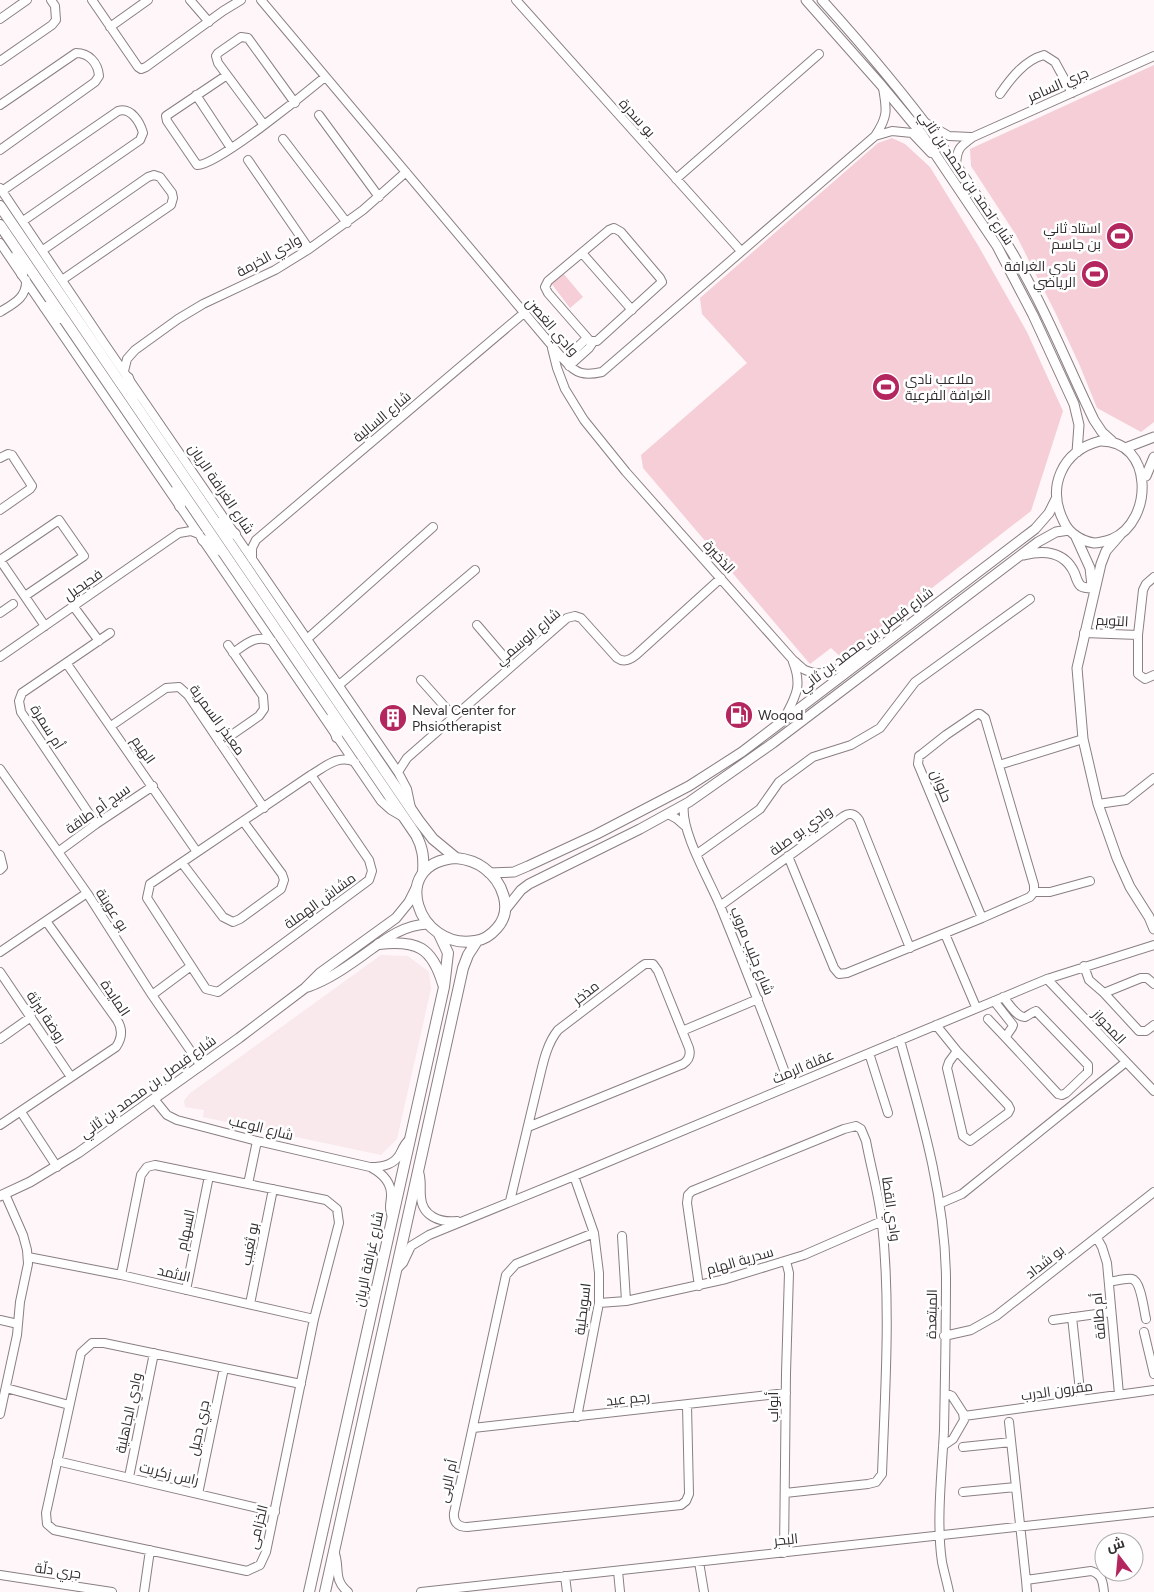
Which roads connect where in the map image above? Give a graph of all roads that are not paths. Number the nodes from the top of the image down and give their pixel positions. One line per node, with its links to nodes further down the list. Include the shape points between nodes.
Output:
1 (27, 0): 13 (street)
2 (51, 0): 18 (street, via 56,20 52,25)
3 (92, 0): 15 (street)
4 (148, 0): 15 (street)
5 (190, 0): 14 (street)
6 (232, 0): 12 (street)
7 (241, 0): 12 (street)
8 (261, 0): 20 (street, وادي الغصن)
9 (516, 0): 39 (street, بو سدرة)
10 (806, 0): 21 (street, شارع احمد بن محمد بن ثاني)
11 (822, 0): 28 (street, شارع احمد بن محمد بن ثاني)
12 (223, 11): 14 (street)
13 (0, 19)
14 (209, 22): 15 (street, via 144,69 138,68)
15 (110, 27)
16 (819, 54): 39 (street)
17 (1154, 56): 22 (street, جري السامر)
18 (0, 61)
19 (227, 75): 24 (street); 25 (street, via 216,56 245,36); 29 (street)
20 (325, 77): 25 (street); 37 (street, وادي الغصن)
21 (882, 86): 30 (street, وادي الغصن, via 886,113 884,123); 38 (street, شارع احمد بن محمد بن ثاني)
22 (1072, 93): 23 (street, via 1055,62 1044,55 1022,67); 31 (street, جري السامر)
23 (1000, 94)
24 (196, 96): 33 (street); 33 (street, via 166,116 172,129 197,165 205,164)
25 (295, 103): 29 (street)
26 (0, 105): 34 (street, via 76,53 88,56 98,70 95,82)
27 (319, 115): 41 (street)
28 (926, 123): 31 (street, جري السامر, via 950,136); 36 (street, شارع احمد بن محمد بن ثاني)
29 (264, 126): 33 (street)
30 (875, 136): 38 (street, via 892,131 912,133); 50 (street, وادي الغصن)
31 (973, 137): 36 (street, جري السامر, via 958,151)
32 (283, 139): 44 (street)
33 (231, 148)
34 (0, 150)
35 (248, 160): 48 (street)
36 (956, 166): 70 (street, شارع احمد بن محمد بن ثاني, via 980,200 1036,296 1094,420)
37 (406, 172): 41 (street, وادي الخرمة); 58 (street, وادي الغصن)
38 (948, 172): 72 (street, شارع احمد بن محمد بن ثاني, via 1000,251 1055,361 1078,418)
39 (676, 179): 50 (street, بو سدرة)
40 (1, 189): 43 (street, شارع الغرافة الريان); 43 (street, via 118,112 130,112 142,127 140,140)
41 (379, 197): 44 (street, وادي الخرمة)
42 (0, 206): 60 (main road, شارع الغرافة الريان)
43 (23, 221): 49 (street, شارع الغرافة الريان)
44 (347, 223): 48 (street, وادي الخرمة)
45 (0, 226): 47 (main road)
46 (1, 247): 52 (street)
47 (16, 249): 52 (main road); 59 (main road)
48 (309, 249): 64 (street, وادي الخرمة, via 191,311)
49 (43, 250): 53 (street, شارع الغرافة الريان); 53 (street, via 148,176 160,177 172,193 171,205)
50 (741, 251): 66 (street, وادي الغصن, via 602,372 589,375 573,370)
51 (582, 253): 56 (street); 56 (street, via 611,229 621,232 662,281); 61 (street, via 545,287)
52 (24, 277): 54 (street, via 25,290); 55 (street)
53 (62, 280): 62 (street, شارع الغرافة الريان)
54 (19, 299): 55 (street, via 30,297); 57 (street)
55 (42, 304): 59 (main road); 79 (street)
56 (632, 310): 61 (street, via 598,339)
57 (0, 312)
58 (524, 313): 63 (street, وادي الغصن); 87 (street, شارع السالية)
59 (65, 321): 76 (main road)
60 (88, 335): 62 (main road); 68 (main road, شارع الغرافة الريان)
61 (590, 340): 66 (street, via 589,348)
62 (104, 343): 65 (street, شارع الغرافة الريان)
63 (552, 346): 66 (street, وادي الغصن); 94 (street, الذخيرة, via 559,374 584,420)
64 (135, 350): 65 (street, وادي الخرمة); 67 (street, وادي الخرمة, via 128,359)
65 (112, 353): 67 (street, شارع الغرافة الريان)
66 (567, 363)
67 (126, 374): 68 (main road); 86 (street, شارع الغرافة الريان)
68 (134, 403): 80 (main road, شارع الغرافة الريان)
69 (1154, 438): 71 (street)
70 (1112, 441): 71 (street); 72 (street, via 1095,443)
71 (1128, 447): 75 (street)
72 (1077, 452): 77 (street, via 1060,472)
73 (1154, 457): 75 (street)
74 (0, 458): 78 (street, via 12,455 32,486)
75 (1146, 476): 84 (street, via 1143,508 1135,523)
76 (176, 483): 79 (main road); 88 (main road)
77 (1056, 499): 83 (street, via 1060,514); 112 (street, شارع فيصل بن محمد بن ثاني, via 1035,529)
78 (0, 510)
79 (183, 510): 82 (street, via 184,525); 85 (street)
80 (214, 520): 86 (main road); 95 (main road, شارع الغرافة الريان)
81 (433, 527): 109 (street)
82 (179, 533): 85 (street, via 191,531); 100 (street, فحيحيل)
83 (1072, 533): 84 (street, via 1095,543); 89 (street, شارع فيصل بن محمد بن ثاني, via 1051,534); 96 (street, via 1090,568)
84 (1120, 535): 96 (street, via 1106,551)
85 (201, 537): 88 (main road); 102 (street)
86 (237, 537): 87 (street, via 249,542); 91 (street, شارع الغرافة الريان)
87 (256, 540): 91 (street, via 252,548)
88 (223, 553): 122 (main road)
89 (1019, 556): 96 (street, via 1038,552 1058,555 1068,562 1080,584); 138 (street, شارع فيصل بن محمد بن ثاني, via 773,743)
90 (0, 562): 97 (street); 97 (street, via 59,520 84,556)
91 (255, 563): 95 (main road); 109 (street, شارع الغرافة الريان)
92 (475, 570): 121 (street)
93 (1154, 577): 107 (street, التويم, via 1142,590)
94 (721, 578): 116 (street, الذخيرة); 118 (street, شارع الوسمي, via 628,660 617,658 581,618 575,616 564,621)
95 (258, 584): 140 (main road, شارع الغرافة الريان)
96 (1093, 592): 106 (street)
97 (25, 596): 104 (street)
98 (1030, 599): 148 (street, via 915,682 880,728 851,744 813,757 779,782 760,809)
99 (13, 604): 101 (street)
100 (74, 607): 104 (street, فحيحيل); 111 (street)
101 (0, 613)
102 (259, 621): 108 (street); 110 (street)
103 (477, 625): 118 (street)
104 (45, 626): 115 (street, فحيحيل)
105 (110, 633): 111 (street, أم سمرة)
106 (1084, 633): 107 (street, التويم); 126 (street, via 1077,668)
107 (1138, 635): 119 (street, التويم, via 1138,674 1145,679)
108 (254, 639): 110 (street); 114 (street)
109 (307, 639): 121 (street, شارع الغرافة الريان)
110 (272, 641): 127 (street)
111 (99, 642): 117 (street, أم سمرة)
112 (886, 642): 116 (street, الذخيرة, via 830,672 805,670); 124 (street, شارع فيصل بن محمد بن ثاني)
113 (228, 645): 114 (street)
114 (233, 653): 128 (street, via 263,696 264,709)
115 (0, 657)
116 (793, 660): 124 (street, الذخيرة, via 798,685)
117 (67, 664): 125 (street, الهيم); 144 (street, أم سمرة, via 22,693 19,701 21,712)
118 (512, 666): 123 (street, شارع الوسمي)
119 (1154, 676)
120 (421, 680): 123 (street)
121 (339, 685): 133 (street, شارع الغرافة الريان)
122 (331, 711): 127 (main road); 142 (main road)
123 (454, 717): 133 (street, شارع الوسمي, via 407,758)
124 (783, 720): 155 (street, شارع فيصل بن محمد بن ثاني, via 742,752 598,834 514,872)
125 (111, 726): 128 (street, معيذر السمرية, via 166,688 179,688 188,695); 136 (street, الهيم)
126 (1084, 739): 131 (street); 137 (street)
127 (339, 740): 129 (street, via 340,752); 130 (street)
128 (220, 743): 139 (street, معيذر السمرية)
129 (335, 760): 130 (street, via 345,758); 134 (street, مشاش الهملة)
130 (354, 762): 142 (street, via 381,801)
131 (1000, 765): 158 (street, حلوان); 162 (street, حلوان, via 985,718 977,714 946,734 918,760)
132 (0, 769): 146 (street, بو عوينة)
133 (398, 772): 140 (street, شارع الغرافة الريان, via 410,795)
134 (311, 775): 139 (street, مشاش الهملة); 174 (street, مشاش الهملة, via 369,860 370,880 218,992 206,989)
135 (1154, 778): 137 (street, via 1126,800)
136 (153, 786): 144 (street, سيج أم طاقة); 147 (street, الهيم)
137 (1098, 804): 164 (street, via 1116,858)
138 (684, 805): 141 (street, شارع فيصل بن محمد بن ثاني); 145 (street, شارع جليب مروب)
139 (264, 808): 143 (street, مشاش الهملة)
140 (412, 810): 151 (main road, شارع الغرافة الريان, via 433,839)
141 (668, 814): 145 (street); 161 (street, شارع فيصل بن محمد بن ثاني, via 541,877 521,890)
142 (404, 818): 154 (main road, via 422,848)
143 (243, 821): 147 (street, مشاش الهملة); 152 (street, via 284,880 281,889 240,919 230,921 223,917)
144 (96, 824): 146 (street, سيج أم طاقة)
145 (685, 826): 148 (street, شارع جليب مروب)
146 (58, 852): 159 (street, بو عوينة)
147 (197, 852): 152 (street, مشاش الهملة)
148 (697, 854): 160 (street, شارع جليب مروب)
149 (0, 855): 153 (street, via 4,867)
150 (788, 856): 160 (street, وادي بو صلة); 171 (street, via 836,972 843,974); 171 (street, وادي بو صلة, via 847,814 854,814)
151 (456, 858): 154 (main road, via 437,862); 155 (main road, via 477,864)
152 (182, 862): 174 (street, مشاش الهملة, via 150,884 147,898)
153 (0, 870)
154 (423, 873): 157 (main road)
155 (489, 873): 161 (main road, via 503,892)
156 (1090, 881): 158 (street, via 1050,892)
157 (417, 886): 165 (main road, via 417,905); 173 (street, شارع فيصل بن محمد بن ثاني, via 396,918)
158 (1034, 892): 162 (street)
159 (87, 893): 163 (street); 183 (street, بو عوينة)
160 (720, 906): 185 (street, شارع جليب مروب)
161 (505, 910): 168 (main road, via 500,925)
162 (982, 918): 167 (street)
163 (46, 921): 172 (street); 202 (street, المايدة, via 121,1027 116,1047)
164 (1153, 923)
165 (428, 924): 166 (main road); 169 (street, شارع فيصل بن محمد بن ثاني, via 404,928)
166 (440, 934): 168 (main road, via 458,941); 180 (main road, شارع غرافة الريان, via 448,953)
167 (945, 934): 171 (street); 188 (street)
168 (477, 941): 214 (main road, via 463,968)
169 (379, 944): 176 (street, شارع فيصل بن محمد بن ثاني); 180 (main road, via 400,942 421,949 435,962)
170 (1154, 945): 175 (street, عقلة الرمث)
171 (910, 948)
172 (0, 952)
173 (334, 963): 176 (street); 181 (street, شارع فيصل بن محمد بن ثاني)
174 (191, 966): 183 (street)
175 (1084, 966): 178 (street, عقلة الرمث); 182 (street, via 1089,980)
176 (340, 971): 181 (street, شارع فيصل بن محمد بن ثاني)
177 (0, 972): 190 (street, روضة لبرثة)
178 (1047, 979): 184 (street, عقلة الرمث); 200 (street, المحواز)
179 (1154, 984): 182 (street, via 1147,978 1141,978)
180 (444, 987): 210 (main road, شارع غرافة الريان)
181 (305, 988): 201 (street, شارع فيصل بن محمد بن ثاني)
182 (1104, 993): 193 (street, via 1139,1031 1146,1031)
183 (152, 995): 201 (street, بو عوينة)
184 (1003, 997): 186 (street, عقلة الرمث); 189 (street, via 1022,1017)
185 (758, 999): 194 (street); 203 (street, شارع جليب مروب)
186 (994, 1001): 188 (street, عقلة الرمث); 195 (street, via 1013,1025)
187 (1030, 1004): 189 (street)
188 (976, 1007): 192 (street, عقلة الرمث)
189 (1036, 1011): 195 (street, via 1088,1065 1088,1072 1066,1093 1058,1094)
190 (31, 1017): 196 (street); 202 (street, روضة لبرثة)
191 (988, 1020): 195 (street)
192 (936, 1025): 197 (street, عقلة الرمث); 198 (street)
193 (1154, 1025)
194 (682, 1031): 209 (street, مذخر, via 690,1053 683,1064); 209 (street, مذخر, via 656,967 649,963 642,966 553,1036)
195 (1006, 1038)
196 (0, 1039)
197 (900, 1040): 199 (street, عقلة الرمث); 222 (street, المبتعدة, via 930,1146)
198 (957, 1052): 198 (street, via 1010,1109 1008,1114 970,1141 963,1136 947,1068)
199 (869, 1053): 203 (street, عقلة الرمث); 207 (street)
200 (1126, 1062): 204 (street, المحواز); 222 (street, via 962,1194)
201 (201, 1066): 205 (street, شارع فيصل بن محمد بن ثاني)
202 (71, 1077): 206 (street, المايدة)
203 (790, 1086): 216 (street, عقلة الرمث)
204 (1154, 1092)
205 (154, 1099): 211 (street, شارع الوعب, via 167,1115 177,1120); 212 (street, شارع فيصل بن محمد بن ثاني)
206 (21, 1112): 208 (street, المايدة); 212 (street)
207 (888, 1113)
208 (0, 1125)
209 (528, 1127): 221 (street, مذخر)
210 (410, 1139): 213 (street, شارع الوعب, via 392,1163); 223 (main road, شارع غرافة الريان)
211 (257, 1141): 213 (street, شارع الوعب); 217 (street)
212 (57, 1167): 220 (street, شارع فيصل بن محمد بن ثاني)
213 (370, 1167): 223 (street, شارع الوعب, via 380,1172 388,1183)
214 (419, 1172): 224 (street, عقلة الرمث, via 421,1199 427,1213 442,1221); 231 (main road)
215 (210, 1176): 217 (street, الخزامى); 232 (street, الخزامى, via 154,1165 146,1167 141,1175); 235 (street, السهام)
216 (574, 1176): 221 (street, عقلة الرمث); 226 (street, اسويحلية)
217 (248, 1184): 218 (street, الخزامى)
218 (273, 1189): 238 (street, بو ثغيب); 241 (street, الخزامى, via 326,1200 337,1209 339,1223)
219 (1154, 1192): 228 (street, بو شداد)
220 (2, 1195): 229 (street, via 23,1235)
221 (510, 1201): 224 (street, عقلة الرمث)
222 (941, 1203): 247 (street, المبتعدة, via 946,1271)
223 (392, 1217): 289 (main road, شارع غرافة الريان)
224 (464, 1220): 231 (street, عقلة الرمث, via 415,1242)
225 (882, 1221): 230 (street, سدرية الهام); 234 (street, وادي القطا, via 863,1131 856,1126 844,1129 688,1195 686,1203); 272 (street, وادي القطا, via 886,1314 882,1474 873,1483)
226 (594, 1233): 237 (street, اسويحلية); 264 (street, أم الربى, via 516,1264 506,1274)
227 (622, 1236): 236 (street)
228 (1097, 1238): 233 (street, أم طاقة, via 1105,1255); 247 (street, بو شداد, via 991,1320 971,1330)
229 (28, 1257): 232 (street, الاثمد); 245 (street)
230 (786, 1261): 234 (street, سدرية الهام); 254 (street, أبواب)
231 (397, 1269): 279 (main road)
232 (121, 1275): 235 (street, الاثمد)
233 (1109, 1282): 239 (street, أم طاقة); 242 (street, via 1136,1281)
234 (699, 1286): 236 (street, سدرية الهام)
235 (186, 1290): 238 (street, الاثمد)
236 (626, 1301): 237 (street, سدرية الهام)
237 (600, 1303): 262 (street, اسويحلية)
238 (250, 1304): 241 (street, الاثمد)
239 (1111, 1312): 240 (street); 256 (street, أم طاقة)
240 (1072, 1317): 244 (street); 257 (street)
241 (314, 1319): 251 (street, الخزامى)
242 (1146, 1319)
243 (0, 1320): 245 (street)
244 (1052, 1320)
245 (18, 1324): 252 (street)
246 (1144, 1332): 250 (street)
247 (944, 1336): 255 (street, المبتعدة)
248 (154, 1353): 249 (street, الخزامى); 258 (street, الخزامى, via 104,1343 92,1344 81,1353); 269 (street, وادي الجاهلية)
249 (224, 1368): 251 (street, الخزامى); 273 (street, جري دحيل)
250 (1154, 1374)
251 (301, 1384): 274 (street, الخزامى)
252 (6, 1388): 258 (street); 260 (street)
253 (1154, 1390): 256 (street, مقرون الدرب)
254 (786, 1393): 259 (street, رجم عيد); 272 (street, أبواب)
255 (945, 1393): 261 (street, via 952,1396); 266 (street, المبتعدة)
256 (1119, 1394): 257 (street, مقرون الدرب)
257 (1081, 1400): 261 (street, مقرون الدرب)
258 (69, 1405): 268 (street, الخزامى)
259 (687, 1405): 262 (street, رجم عيد); 264 (street, أم الربى, via 689,1494 678,1506 460,1526 454,1520 454,1513)
260 (0, 1414)
261 (964, 1416): 266 (street, via 953,1439)
262 (577, 1417): 264 (street, رجم عيد)
263 (1009, 1422): 265 (street)
264 (473, 1428)
265 (1011, 1442): 267 (street); 270 (street)
266 (943, 1446): 277 (street, المبتعدة)
267 (964, 1447)
268 (57, 1461): 269 (street, راس زكريت); 278 (street, الخزامى, via 46,1514 48,1524 54,1530)
269 (128, 1477): 273 (street, راس زكريت)
270 (1016, 1486): 271 (street); 276 (street)
271 (963, 1492)
272 (785, 1493): 280 (street, أبواب)
273 (198, 1494): 274 (street, راس زكريت)
274 (275, 1512): 278 (street, الخزامى, via 260,1565 246,1572)
275 (1154, 1512): 276 (street, البحر)
276 (1021, 1526): 277 (street, البحر); 285 (street)
277 (941, 1536): 280 (street, البحر); 297 (street, المبتعدة, via 942,1562)
278 (150, 1550): 288 (street)
279 (334, 1551): 290 (main road); 291 (street, via 338,1579)
280 (784, 1553): 281 (street, البحر)
281 (699, 1562): 282 (street, البحر); 296 (street)
282 (618, 1571): 284 (street, البحر); 295 (street)
283 (0, 1575): 286 (street, جري دلّة)
284 (565, 1576): 293 (street, البحر); 294 (street)
285 (1026, 1580): 298 (street); 299 (street, via 1091,1571 1102,1579)
286 (82, 1589): 287 (street, جري دلّة)
287 (112, 1592)
288 (144, 1592)
289 (309, 1592)
290 (325, 1592)
291 (348, 1592)
292 (421, 1592): 293 (street, البحر)
293 (426, 1592)
294 (567, 1592)
295 (620, 1592)
296 (704, 1592)
297 (949, 1592)
298 (1027, 1592)
299 (1104, 1592)

